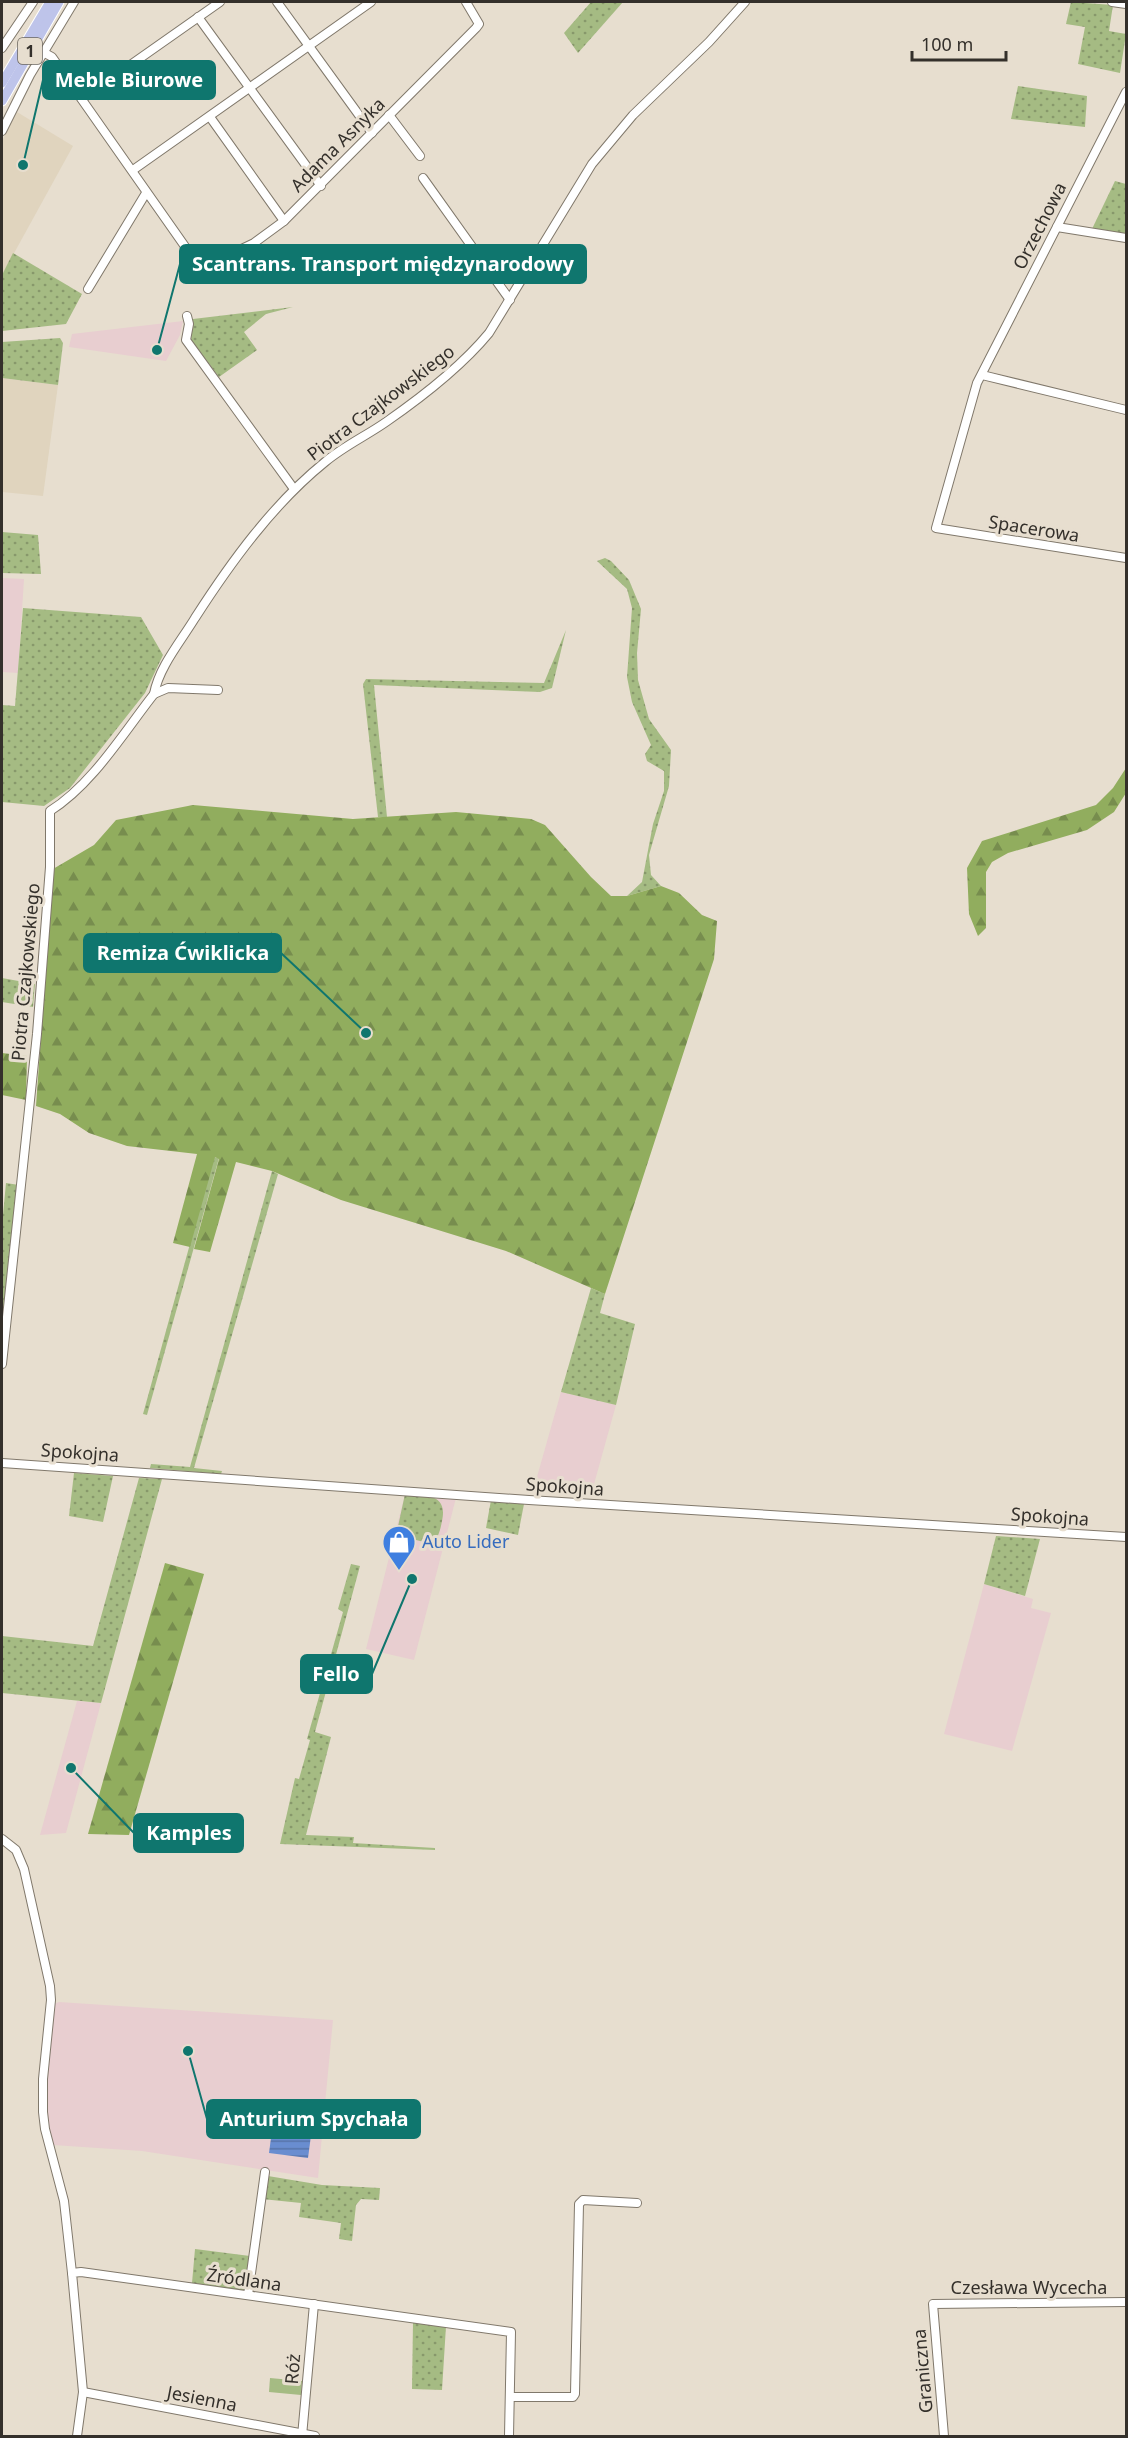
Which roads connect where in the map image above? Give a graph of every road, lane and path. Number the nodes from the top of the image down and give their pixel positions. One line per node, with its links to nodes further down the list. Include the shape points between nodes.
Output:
1 (33, 2): 14 (street)
2 (50, 2): 16 (main road, 1)
3 (59, 2): 20 (main road, 1)
4 (74, 2): 15 (street)
5 (220, 2): 12 (street)
6 (277, 2): 13 (street)
7 (370, 2): 13 (street)
8 (466, 2): 21 (street, Adama Asnyka, via 479,24)
9 (745, 2): 34 (street, Piotra Czajkowskiego, via 633,115 592,164)
10 (1112, 2): 11 (street)
11 (1126, 4)
12 (198, 17): 17 (street); 19 (street)
13 (310, 46): 17 (street); 24 (street)
14 (2, 48)
15 (43, 52): 19 (street, via 52,57); 23 (street)
16 (2, 83)
17 (249, 88): 22 (street); 28 (street)
18 (1126, 92): 31 (street, Orzechowa)
19 (82, 99): 26 (street)
20 (2, 101)
21 (389, 115): 24 (street, Adama Asnyka); 25 (street)
22 (210, 117): 26 (street); 30 (street)
23 (2, 131)
24 (372, 133): 28 (street, Adama Asnyka)
25 (420, 156)
26 (133, 170): 29 (street)
27 (423, 178): 34 (street)
28 (321, 186): 30 (street, Adama Asnyka)
29 (146, 193): 30 (street, Adama Asnyka, via 198,265 204,267 254,243); 33 (street)
30 (284, 221)
31 (1057, 226): 32 (street); 36 (street, Orzechowa)
32 (1126, 238)
33 (88, 289)
34 (510, 300): 38 (street, Piotra Czajkowskiego, via 473,352 386,422 325,461)
35 (187, 316): 38 (street, via 186,340)
36 (982, 375): 37 (street); 39 (street, Orzechowa)
37 (1126, 410)
38 (294, 489): 42 (street, Piotra Czajkowskiego, via 210,595 171,656)
39 (936, 528): 40 (street, Spacerowa)
40 (1126, 558)
41 (218, 690): 42 (street, via 168,688)
42 (154, 694): 43 (street, Piotra Czajkowskiego, via 96,769 50,811 50,867 37,1034)
43 (2, 1364)
44 (2, 1463): 45 (street, Spokojna)
45 (1126, 1537)
46 (2, 1839): 49 (street, via 16,1850 24,1869 50,1986 43,2112 64,2201)
47 (265, 2172): 50 (street)
48 (638, 2203): 55 (street, via 583,2200 579,2204 575,2394)
49 (72, 2273): 50 (street, Źródlana); 54 (street)
50 (248, 2295): 52 (street, Źródlana)
51 (1126, 2302): 53 (street, Czesława Wycecha)
52 (314, 2304): 55 (street, Źródlana, via 511,2332); 56 (street, Róż)
53 (933, 2304): 60 (street, Graniczna)
54 (83, 2392): 56 (street, Jesienna); 57 (street)
55 (510, 2397): 59 (street, Źródlana)
56 (302, 2435): 58 (street, Jesienna)
57 (77, 2436)
58 (315, 2436)
59 (509, 2436)
60 (944, 2436)

